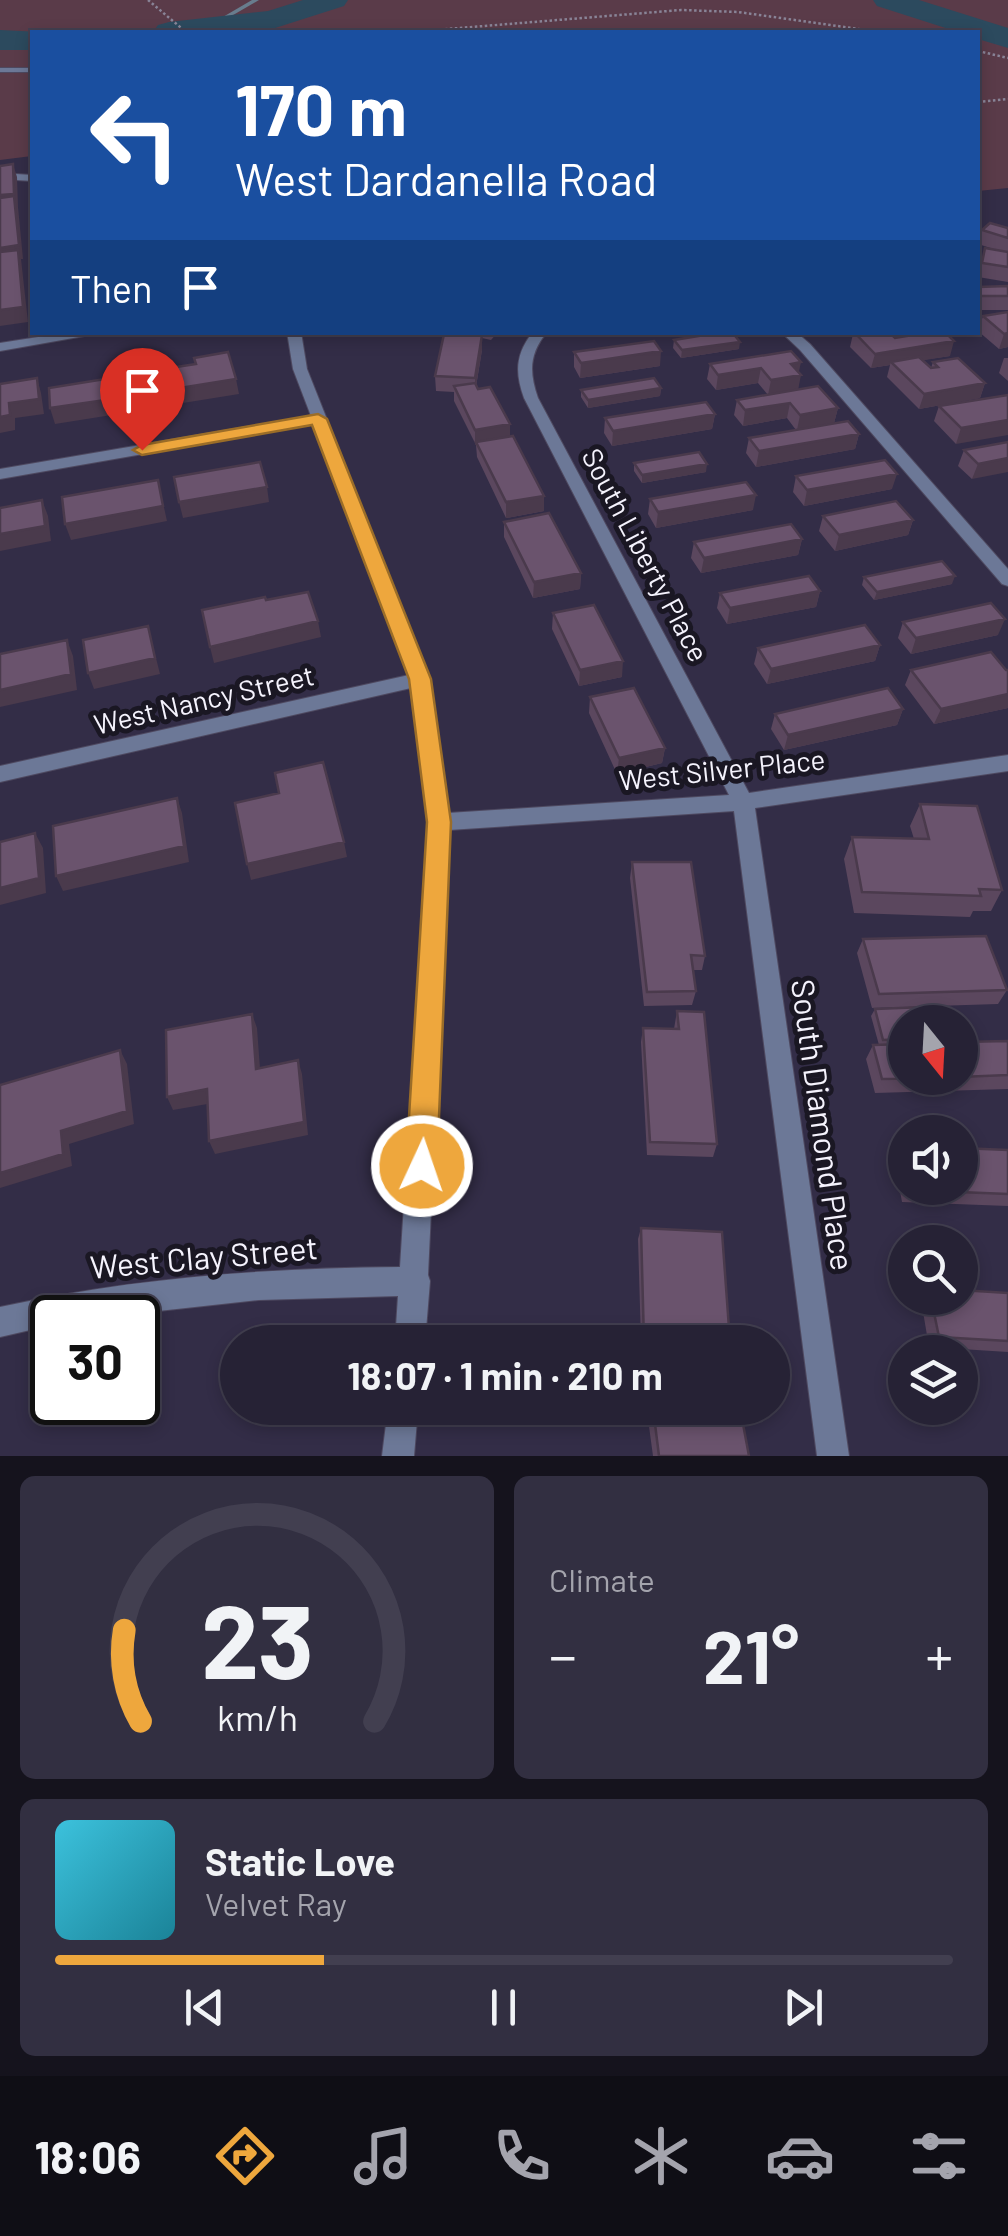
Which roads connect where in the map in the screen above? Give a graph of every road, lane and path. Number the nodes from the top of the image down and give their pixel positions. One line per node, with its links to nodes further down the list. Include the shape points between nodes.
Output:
1 (148, 0): 2 (path)
2 (184, 30)
3 (435, 30): 4 (path, via 681,10)
4 (866, 30)
5 (980, 51): 6 (path)
6 (1008, 58)
7 (0, 70): 8 (lane)
8 (30, 70)
9 (1008, 99): 10 (path)
10 (980, 102)
11 (0, 176): 12 (lane)
12 (30, 178)
13 (294, 335): 18 (street)
14 (538, 335): 24 (street, South Liberty Place, via 523,364 531,398)
15 (790, 335): 20 (street)
16 (54, 336): 17 (street)
17 (0, 347)
18 (318, 419): 19 (street); 21 (street)
19 (0, 474)
20 (1008, 580)
21 (420, 679): 23 (street, West Nancy Street); 25 (street)
22 (1008, 764): 24 (street, West Silver Place)
23 (0, 774)
24 (743, 802): 25 (street, West Silver Place); 31 (street, South Diamond Place)
25 (439, 822): 26 (street)
26 (416, 1280): 27 (street, West Clay Street, via 174,1291); 28 (street)
27 (0, 1322)
28 (412, 1325)
29 (401, 1425): 30 (street)
30 (398, 1456)
31 (833, 1456)

